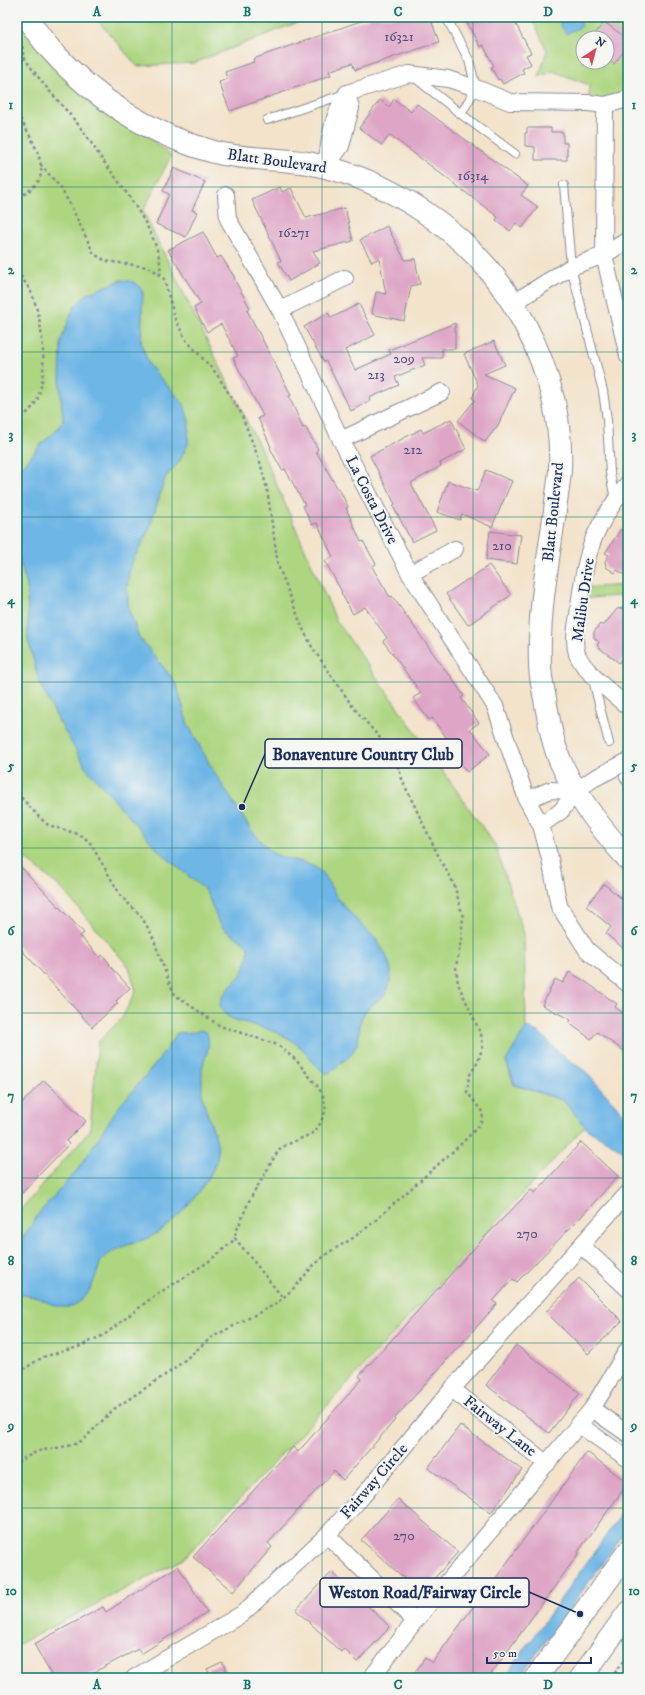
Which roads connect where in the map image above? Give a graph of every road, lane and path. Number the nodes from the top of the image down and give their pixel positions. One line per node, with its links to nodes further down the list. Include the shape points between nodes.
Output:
1 (446, 17): 6 (lane, via 469,60)
2 (27, 18): 3 (path, via 20,39); 15 (street, Blatt Boulevard, via 70,71 111,105 134,119 186,143 216,152)
3 (24, 57): 5 (path); 23 (path, via 47,89 86,134 130,197 158,250)
4 (409, 74): 6 (street, via 448,79); 7 (street); 11 (lane)
5 (17, 78)
6 (476, 88): 9 (street, via 510,102); 11 (lane)
7 (347, 93): 12 (lane); 15 (street, via 352,108 340,146)
8 (628, 99): 9 (street)
9 (605, 105): 20 (street)
10 (17, 114): 14 (path)
11 (460, 114): 13 (lane)
12 (267, 120)
13 (515, 154)
14 (41, 165): 18 (path, via 41,176 37,183); 23 (path, via 60,187 94,254 106,261 147,267)
15 (326, 168): 25 (street, Blatt Boulevard, via 369,182 429,216 466,245)
16 (564, 185): 21 (lane)
17 (226, 195): 26 (street, La Costa Drive, via 228,219)
18 (17, 198)
19 (628, 240): 20 (street)
20 (604, 255): 21 (street); 27 (street)
21 (571, 267): 25 (street); 32 (lane, via 603,391 610,473)
22 (17, 270): 29 (path, via 34,299 42,329 43,364 36,401 30,411)
23 (160, 275): 49 (path, via 164,279 180,330 190,346 216,373 240,410 260,462 267,489 278,565 302,627 312,647 353,707 394,754 403,782 454,884 463,918 456,967 458,984 481,1034 483,1045 478,1062 469,1076 467,1092 483,1113 476,1129 369,1226 329,1252)
24 (345, 278): 26 (street)
25 (513, 303): 39 (street, Blatt Boulevard, via 534,343 549,384 558,427 560,470 541,615 540,666 549,724 562,766)
26 (280, 310): 30 (street, La Costa Drive)
27 (628, 356)
28 (442, 392): 30 (street)
29 (17, 418)
30 (341, 440): 34 (street, La Costa Drive)
31 (628, 482): 32 (street, Malibu Drive)
32 (616, 500): 35 (street, Malibu Drive, via 592,541 580,599 575,641 577,654)
33 (455, 549): 34 (street)
34 (410, 574): 41 (street, La Costa Drive, via 495,706)
35 (591, 673): 36 (street, Malibu Drive); 37 (lane)
36 (628, 706)
37 (609, 743)
38 (628, 761): 39 (street)
39 (576, 791): 41 (street, via 550,790); 42 (street, via 561,811); 43 (street, Blatt Boulevard, via 609,838)
40 (17, 793): 46 (path, via 48,824 78,834 89,841 121,896 141,916 152,935 176,995 220,1026 278,1045 296,1060 323,1095 326,1110 318,1128 278,1151 251,1197)
41 (527, 800): 42 (street, La Costa Drive)
42 (541, 824): 44 (street, La Costa Drive, via 559,906 586,950)
43 (628, 859)
44 (628, 984)
45 (627, 1194): 47 (street, Fairway Circle)
46 (234, 1237): 49 (path); 51 (path, via 232,1242 208,1262 153,1297 93,1342 43,1357 26,1368)
47 (582, 1246): 48 (street); 52 (street, Fairway Circle)
48 (628, 1289)
49 (283, 1298): 57 (path, via 269,1308 212,1337 174,1369 114,1410 83,1440 73,1445 38,1451)
50 (628, 1349): 53 (street)
51 (17, 1370)
52 (452, 1389): 58 (street, Fairway Lane); 59 (street, Fairway Circle)
53 (592, 1409): 54 (street); 55 (street)
54 (578, 1424): 56 (street); 58 (street)
55 (628, 1434)
56 (628, 1459)
57 (17, 1462)
58 (547, 1464): 62 (street)
59 (327, 1535): 62 (street); 64 (street, Fairway Circle, via 242,1614)
60 (628, 1552): 66 (street)
61 (628, 1613): 67 (street)
62 (416, 1621): 65 (street)
63 (628, 1655): 68 (path)
64 (134, 1678)
65 (371, 1678)
66 (536, 1678)
67 (581, 1678)
68 (611, 1678)

